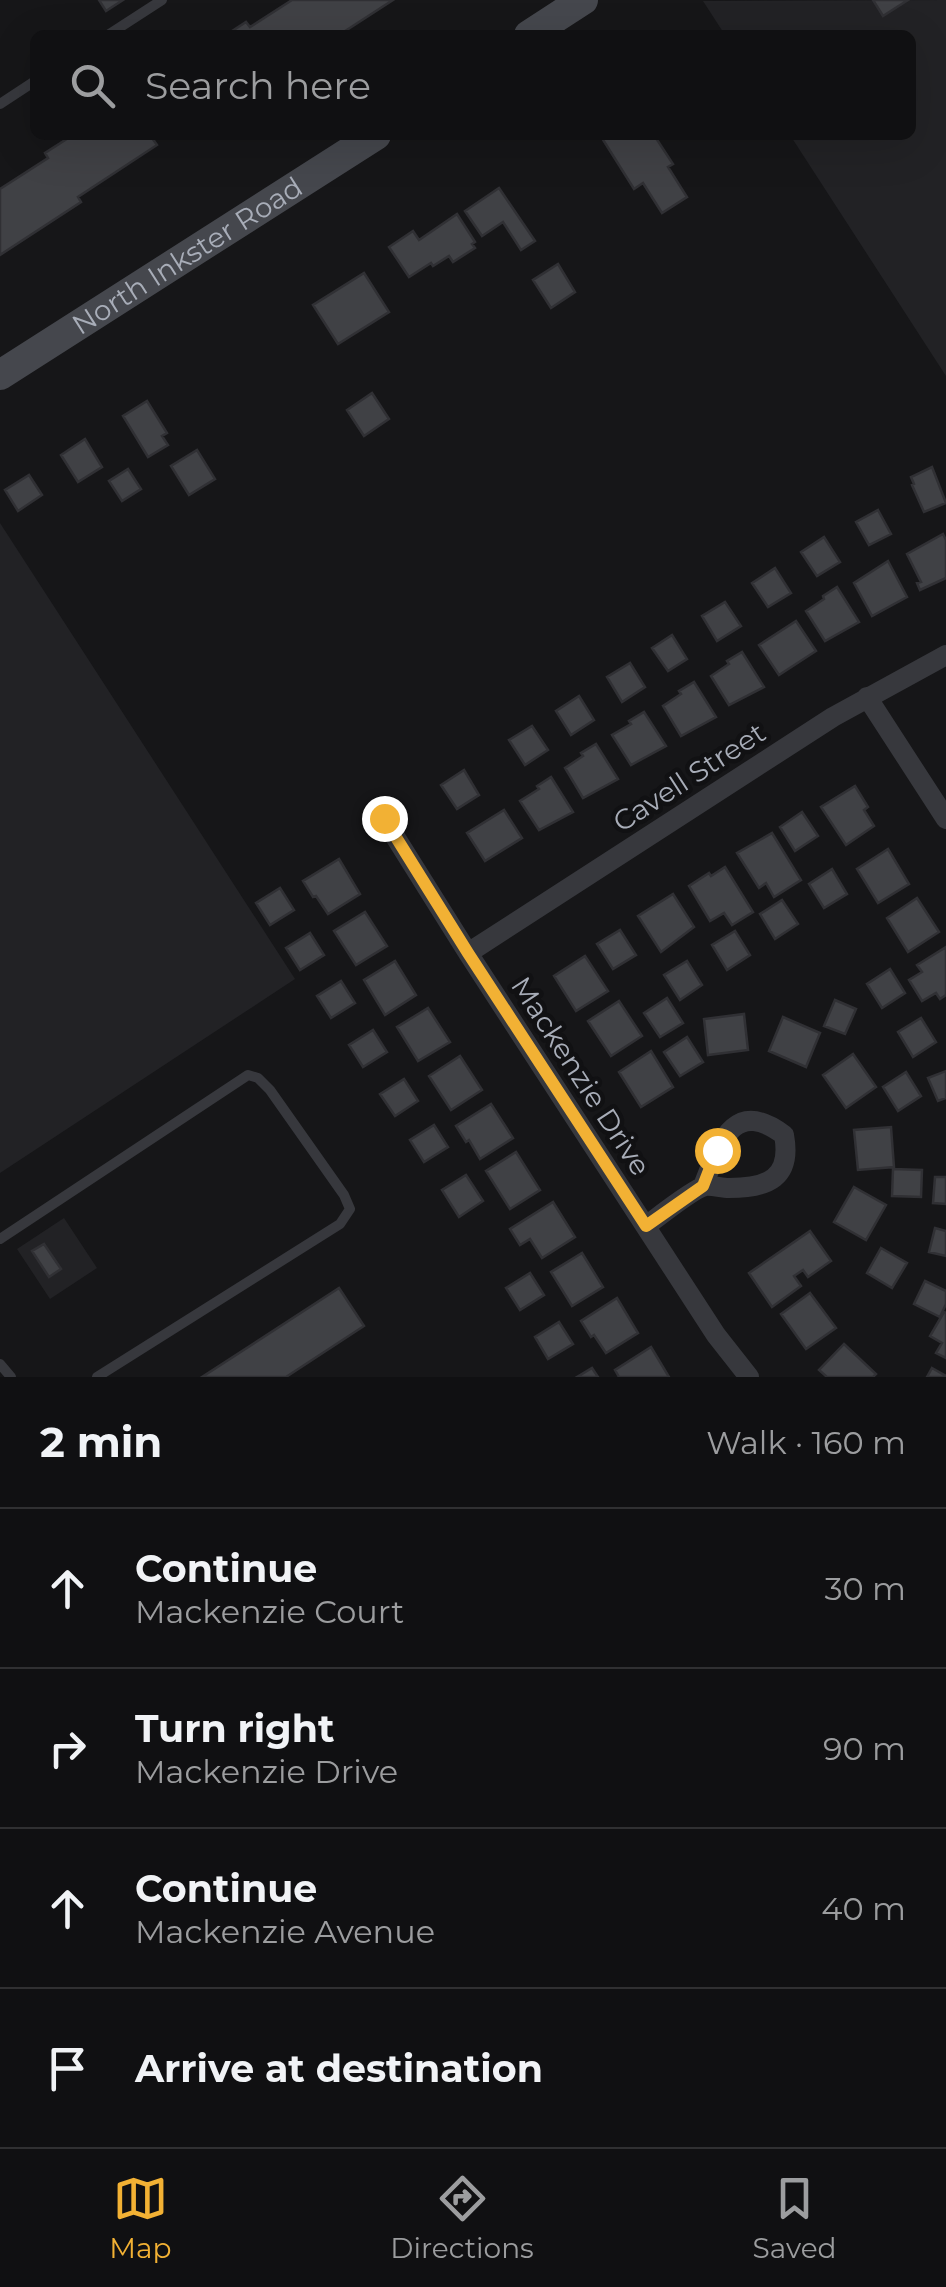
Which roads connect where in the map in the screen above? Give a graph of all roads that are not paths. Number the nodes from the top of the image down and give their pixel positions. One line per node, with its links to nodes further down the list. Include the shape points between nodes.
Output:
1 (162, 0): 3 (lane)
2 (571, 3): 4 (main road)
3 (116, 30)
4 (536, 30)
5 (30, 85): 6 (lane)
6 (0, 104)
7 (368, 140): 8 (main road, North Inkster Road)
8 (0, 375)
9 (946, 656): 10 (street, Cavell Street)
10 (867, 697): 12 (street); 13 (street, Cavell Street)
11 (384, 818): 13 (street, Mackenzie Drive)
12 (946, 820)
13 (468, 953): 15 (street, Mackenzie Drive)
14 (703, 1186): 15 (street)
15 (646, 1226): 20 (street, Mackenzie Drive)
16 (0, 1239): 19 (lane, via 248,1075 270,1090 344,1195 350,1209 340,1224)
17 (0, 1364): 18 (lane)
18 (11, 1377)
19 (97, 1377)
20 (749, 1377)

